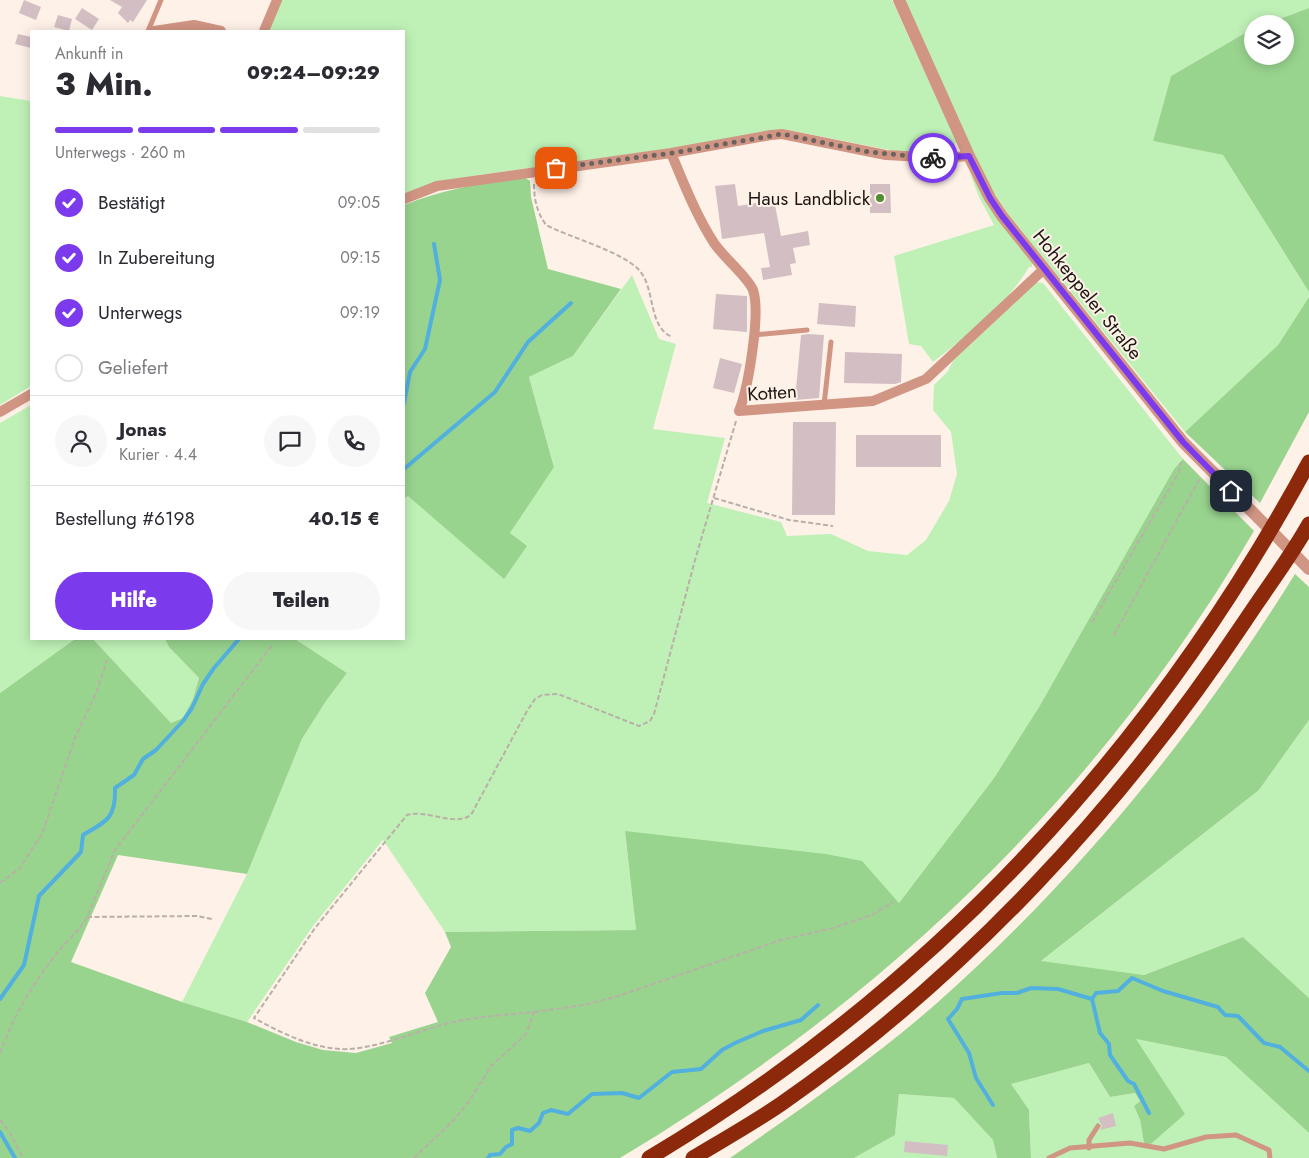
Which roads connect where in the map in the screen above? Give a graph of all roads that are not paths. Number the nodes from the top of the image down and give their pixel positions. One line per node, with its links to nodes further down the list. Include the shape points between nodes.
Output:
1 (161, 0): 4 (lane)
2 (277, 0): 7 (street)
3 (899, 0): 9 (street, Hohkeppeler Straße)
4 (148, 30)
5 (161, 30): 6 (street, via 194,25)
6 (216, 30)
7 (264, 30)
8 (672, 153): 9 (street, via 782,134 886,155); 10 (street, via 437,186); 13 (street, Kotten, via 698,217 726,260 744,276 753,290)
9 (969, 156): 11 (street, Hohkeppeler Straße, via 990,198)
10 (405, 200)
11 (1044, 269): 16 (street, Kotten, via 926,379 873,401); 20 (street, Hohkeppeler Straße, via 1204,468)
12 (807, 330): 13 (lane)
13 (752, 335): 16 (street, Kotten, via 747,387 738,412)
14 (831, 342): 16 (lane)
15 (30, 395): 17 (street)
16 (824, 405)
17 (0, 412)
18 (1309, 462): 23 (highway, via 1258,553 1167,689 1096,778 998,885 942,940 846,1022 752,1091)
19 (1309, 524): 24 (highway, via 1204,682 1113,798 1018,903 942,975 863,1042 781,1104)
20 (1309, 569)
21 (1098, 1126): 22 (lane, via 1089,1140)
22 (1089, 1148): 25 (lane, via 1070,1148); 26 (lane, via 1130,1143 1164,1149 1206,1137 1236,1136 1269,1150)
23 (649, 1158)
24 (693, 1158)
25 (1049, 1158)
26 (1270, 1158)

